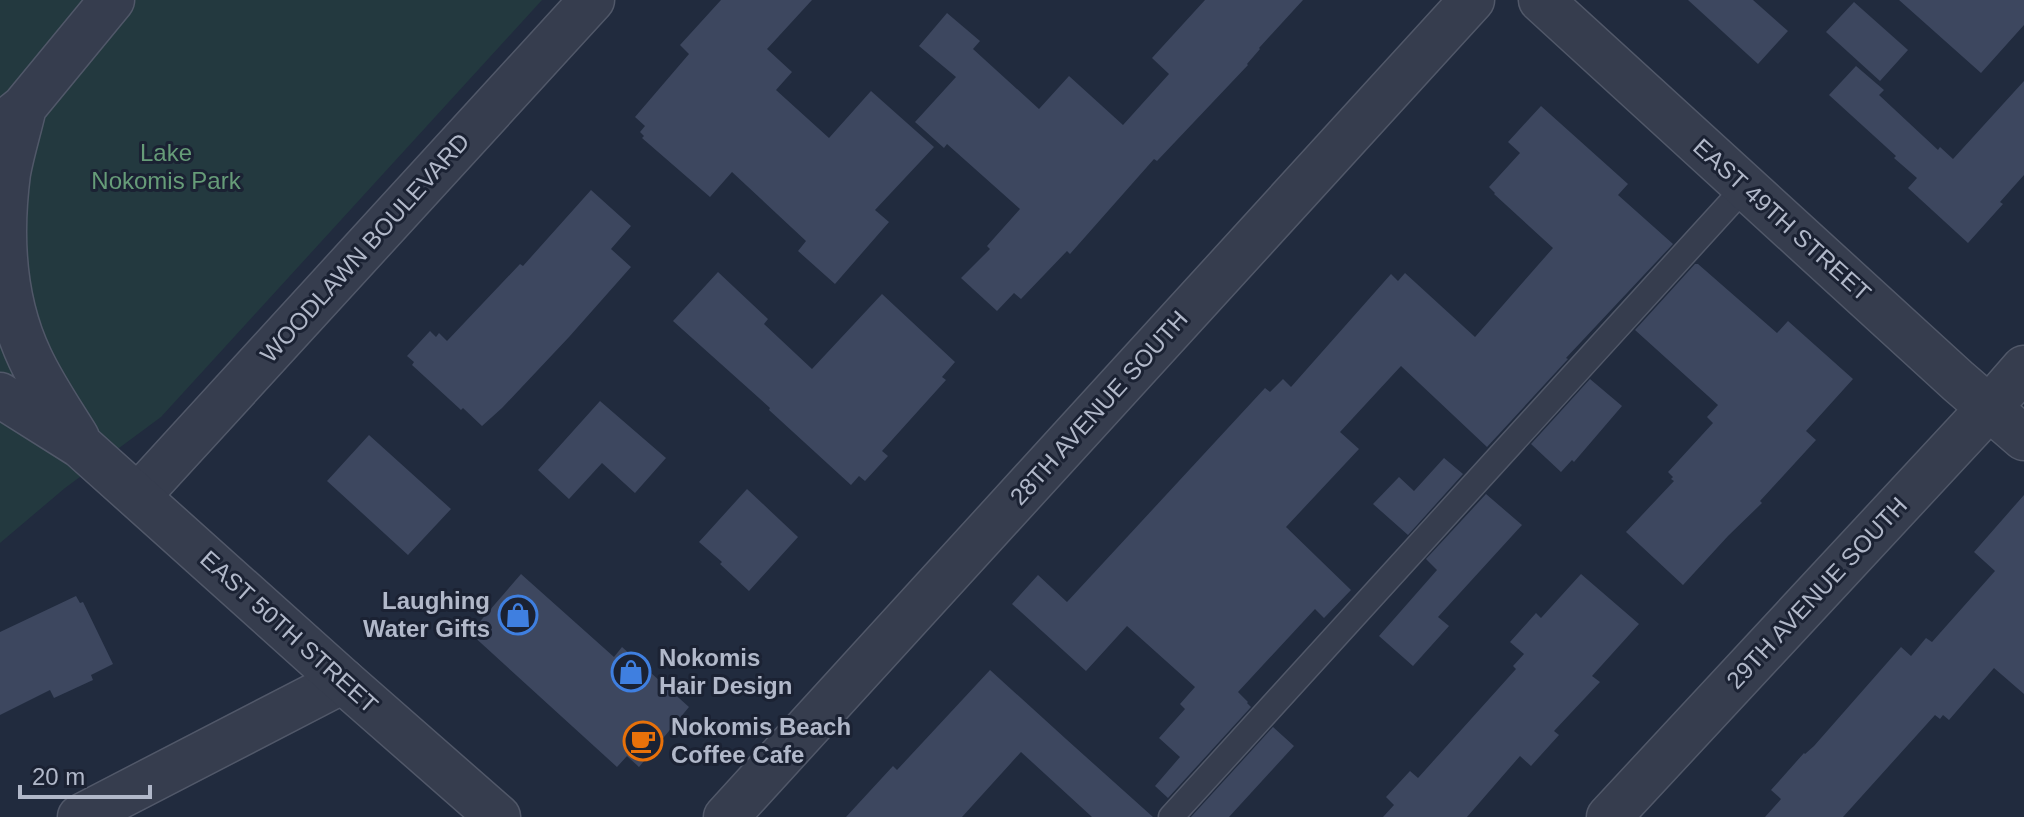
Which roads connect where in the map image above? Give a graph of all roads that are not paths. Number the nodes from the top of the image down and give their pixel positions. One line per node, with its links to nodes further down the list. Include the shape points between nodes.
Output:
1 (112, 0): 5 (street)
2 (592, 0): 12 (street, WOODLAWN BOULEVARD)
3 (1472, 0): 16 (street, 28TH AVENUE SOUTH)
4 (1541, 0): 6 (street, EAST 49TH STREET)
5 (12, 117): 11 (street, EAST 50TH STREET, via 4,210 7,285 30,358)
6 (1745, 187): 9 (street, EAST 49TH STREET); 17 (lane)
7 (2024, 368): 9 (street, 29TH AVENUE SOUTH)
8 (0, 395): 11 (street, EAST 50TH STREET)
9 (1990, 407): 10 (street, EAST 49TH STREET); 18 (street, 29TH AVENUE SOUTH)
10 (2024, 438)
11 (81, 446): 12 (street, EAST 50TH STREET)
12 (138, 496): 13 (street, EAST 50TH STREET)
13 (343, 681): 14 (street); 15 (street, EAST 50TH STREET)
14 (80, 817)
15 (498, 817)
16 (726, 817)
17 (1171, 817)
18 (1609, 817)

